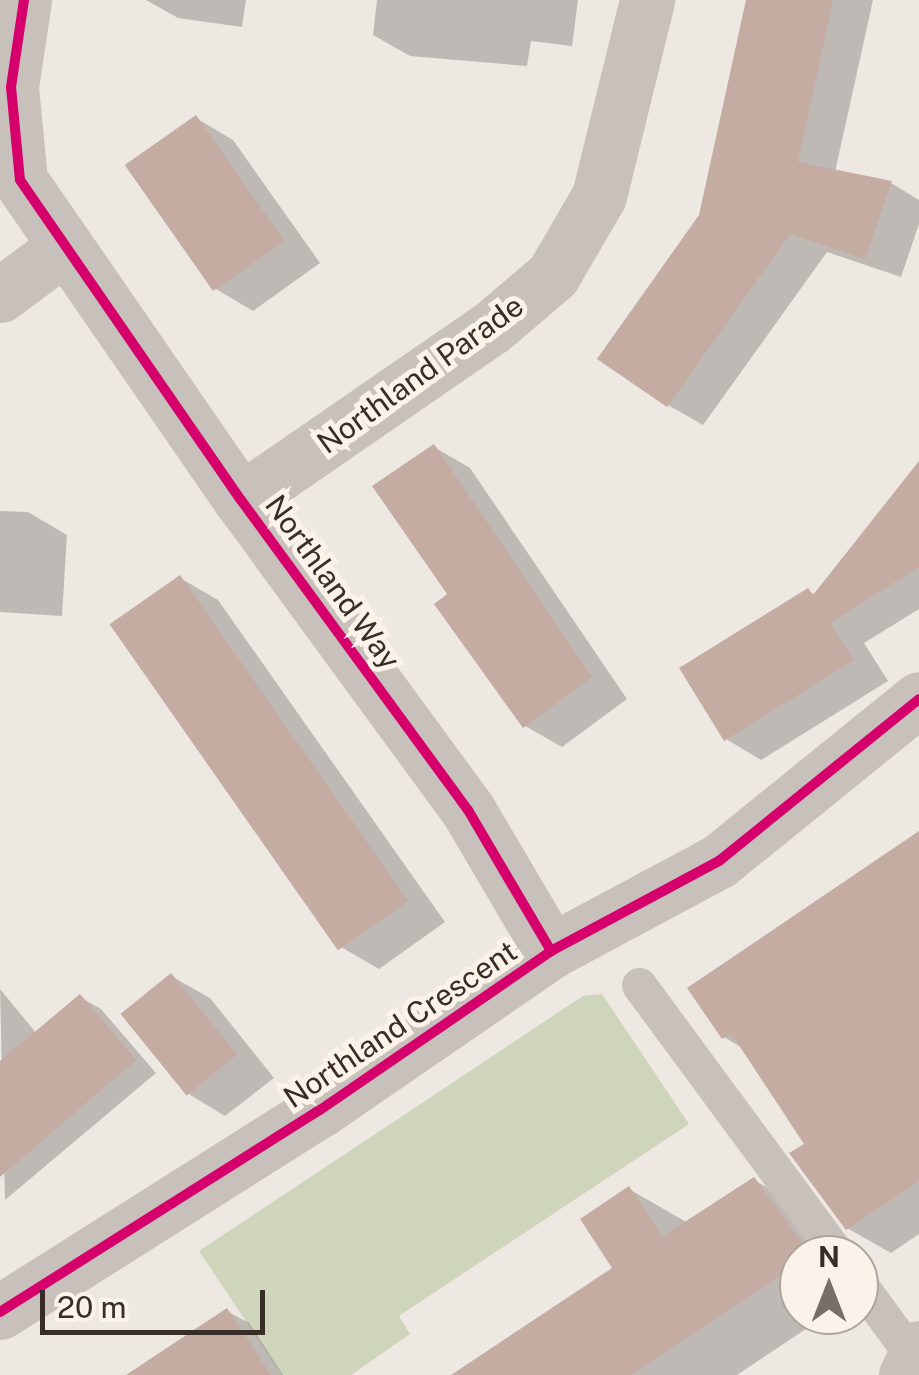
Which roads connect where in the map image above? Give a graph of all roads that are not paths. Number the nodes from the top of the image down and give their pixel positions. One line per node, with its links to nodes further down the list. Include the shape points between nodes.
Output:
1 (24, 0): 3 (street, Northland Way, via 11,88 20,180)
2 (647, 0): 5 (street, Northland Parade, via 599,196 553,275 492,328)
3 (65, 248): 4 (street); 5 (street, Northland Way)
4 (0, 295)
5 (241, 500): 7 (street, Northland Way, via 468,810)
6 (919, 698): 7 (street, Northland Crescent, via 719,861)
7 (552, 952): 11 (street, Northland Crescent, via 320,1110)
8 (639, 985): 9 (lane)
9 (823, 1235)
10 (879, 1311): 12 (lane)
11 (0, 1312)
12 (914, 1360)

